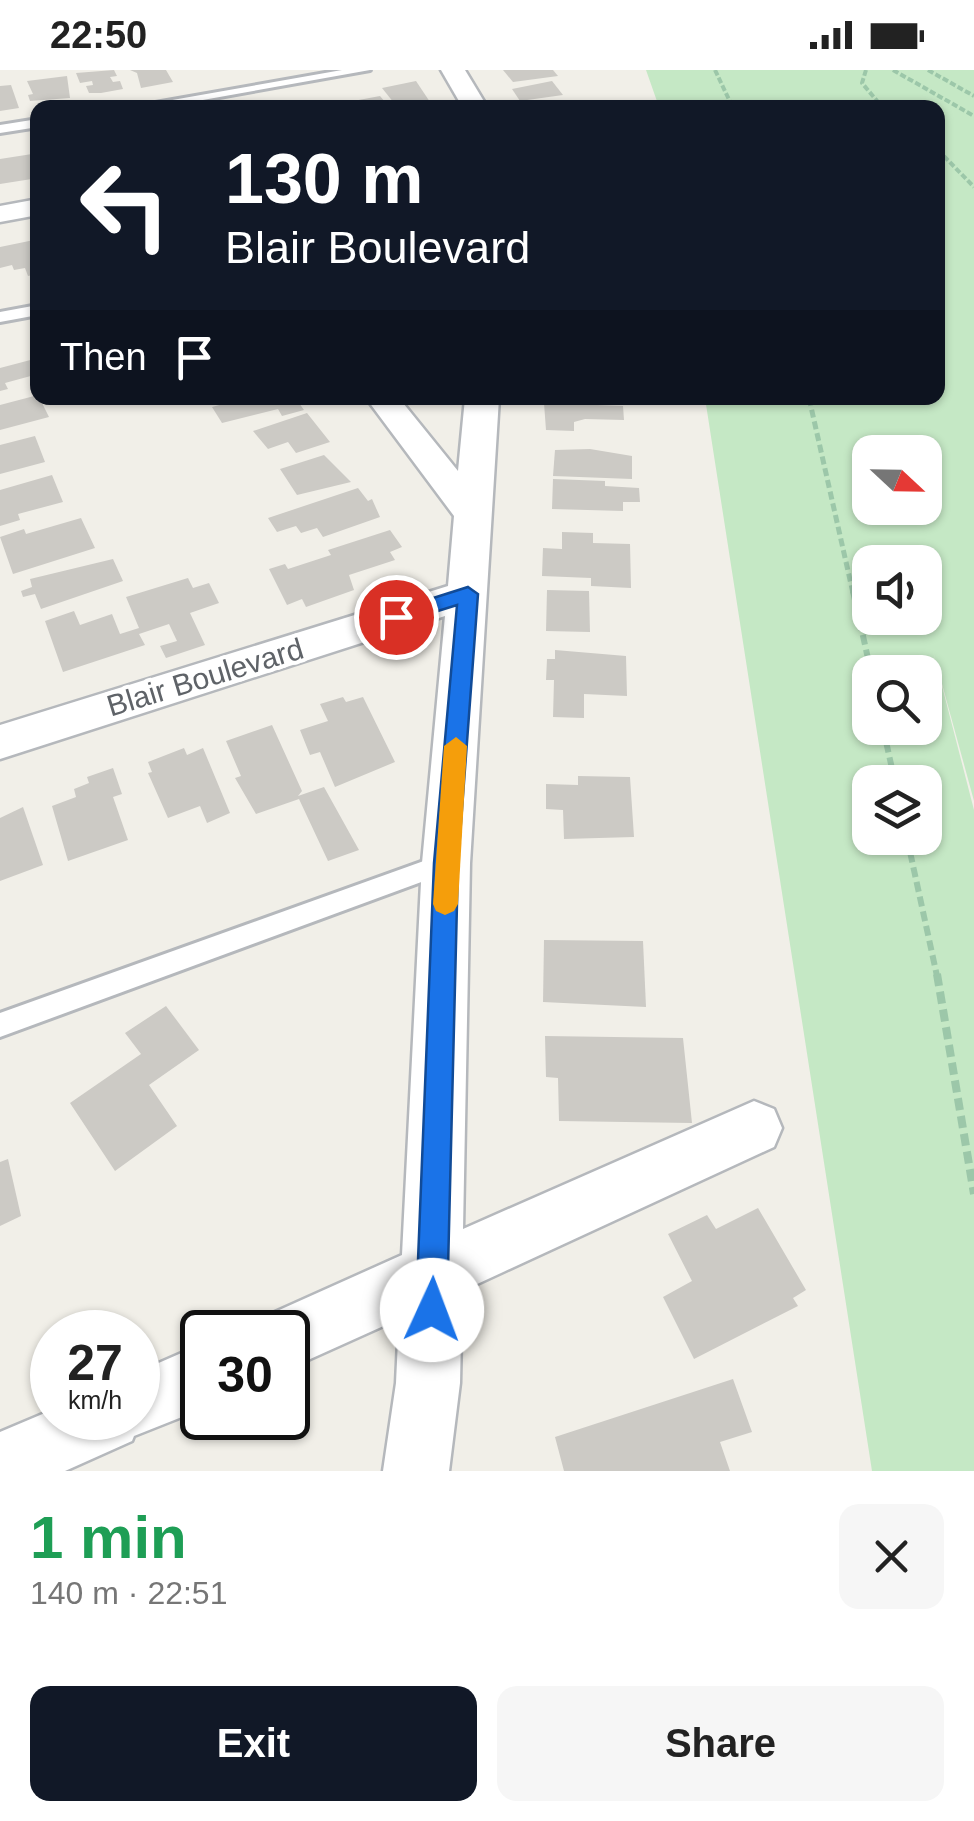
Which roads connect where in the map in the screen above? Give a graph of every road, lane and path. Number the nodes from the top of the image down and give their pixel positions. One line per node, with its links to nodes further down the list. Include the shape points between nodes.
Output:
1 (364, 70): 8 (lane)
2 (452, 70): 9 (street)
3 (714, 70): 10 (path)
4 (866, 70): 11 (path, via 862,84)
5 (893, 70): 12 (path)
6 (928, 70): 7 (path)
7 (974, 96)
8 (182, 100)
9 (471, 100)
10 (729, 100)
11 (876, 100)
12 (974, 116)
13 (30, 124): 14 (lane)
14 (0, 129)
15 (945, 157): 16 (path)
16 (974, 187)
17 (30, 208): 18 (street)
18 (0, 214)
19 (30, 311): 20 (lane)
20 (0, 317)
21 (387, 405): 24 (street)
22 (481, 405): 24 (street)
23 (811, 405): 26 (path)
24 (471, 512): 25 (street)
25 (468, 594): 27 (street, Blair Boulevard); 29 (street)
26 (867, 655)
27 (0, 742)
28 (912, 855): 32 (path)
29 (446, 863): 30 (lane); 33 (street)
30 (0, 1025)
31 (754, 1128): 33 (street)
32 (974, 1194)
33 (433, 1273): 34 (street); 37 (street)
34 (310, 1328)
35 (59, 1440): 36 (street)
36 (0, 1466)
37 (416, 1471)

